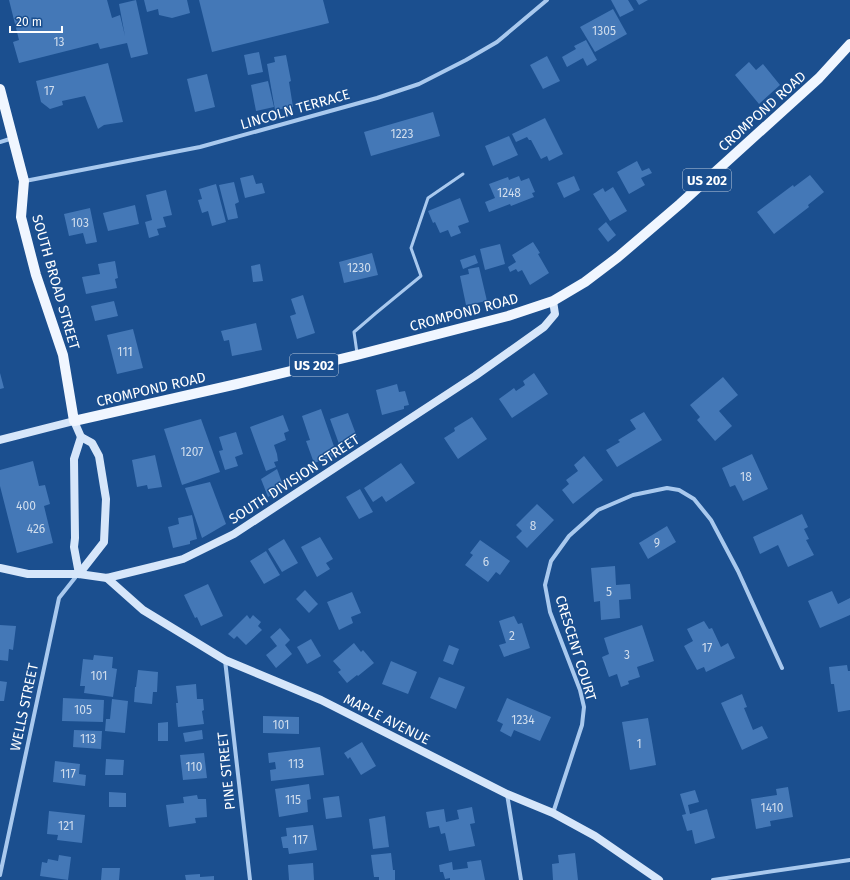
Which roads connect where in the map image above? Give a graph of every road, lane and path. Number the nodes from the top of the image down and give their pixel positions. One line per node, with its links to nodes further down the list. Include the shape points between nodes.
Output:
1 (547, 0): 7 (street, LINCOLN TERRACE, via 497,42 419,84 200,147)
2 (850, 44): 8 (main road, CROMPOND ROAD / US 202, via 820,78 675,209 585,282)
3 (0, 89): 4 (main road, SOUTH BROAD STREET)
4 (13, 138): 5 (street); 7 (main road, SOUTH BROAD STREET)
5 (0, 142)
6 (463, 174): 9 (lane, via 428,198 411,248 421,276 354,332)
7 (24, 182): 10 (main road, SOUTH BROAD STREET, via 21,217 36,275 63,355)
8 (553, 301): 9 (main road, CROMPOND ROAD / US 202, via 508,316); 15 (street, SOUTH DIVISION STREET, via 555,314 544,327 514,349 234,534 183,559)
9 (357, 355): 10 (main road, CROMPOND ROAD / US 202)
10 (74, 421): 11 (street, SOUTH BROAD STREET); 12 (street, CROMPOND ROAD)
11 (81, 437): 14 (street, via 74,459 74,547); 14 (street, SOUTH BROAD STREET, via 92,443 99,456 106,499 104,542)
12 (0, 440)
13 (0, 568): 14 (street, SOUTH DIVISION STREET, via 28,574)
14 (79, 574): 15 (street, SOUTH DIVISION STREET); 21 (street, WELLS STREET, via 59,598)
15 (107, 578): 16 (street, MAPLE AVENUE, via 143,610)
16 (224, 660): 18 (street, MAPLE AVENUE, via 321,700); 22 (street, PINE STREET)
17 (782, 668): 19 (street, CRESCENT COURT, via 738,570 711,520 694,500 679,490 667,488 633,495 598,510 569,536 550,561 545,585 550,612 584,707 582,725)
18 (507, 794): 19 (street, MAPLE AVENUE); 23 (street)
19 (553, 813): 24 (street, MAPLE AVENUE, via 595,836)
20 (850, 860): 25 (street)
21 (0, 875)
22 (250, 880)
23 (521, 880)
24 (660, 880)
25 (713, 880)

